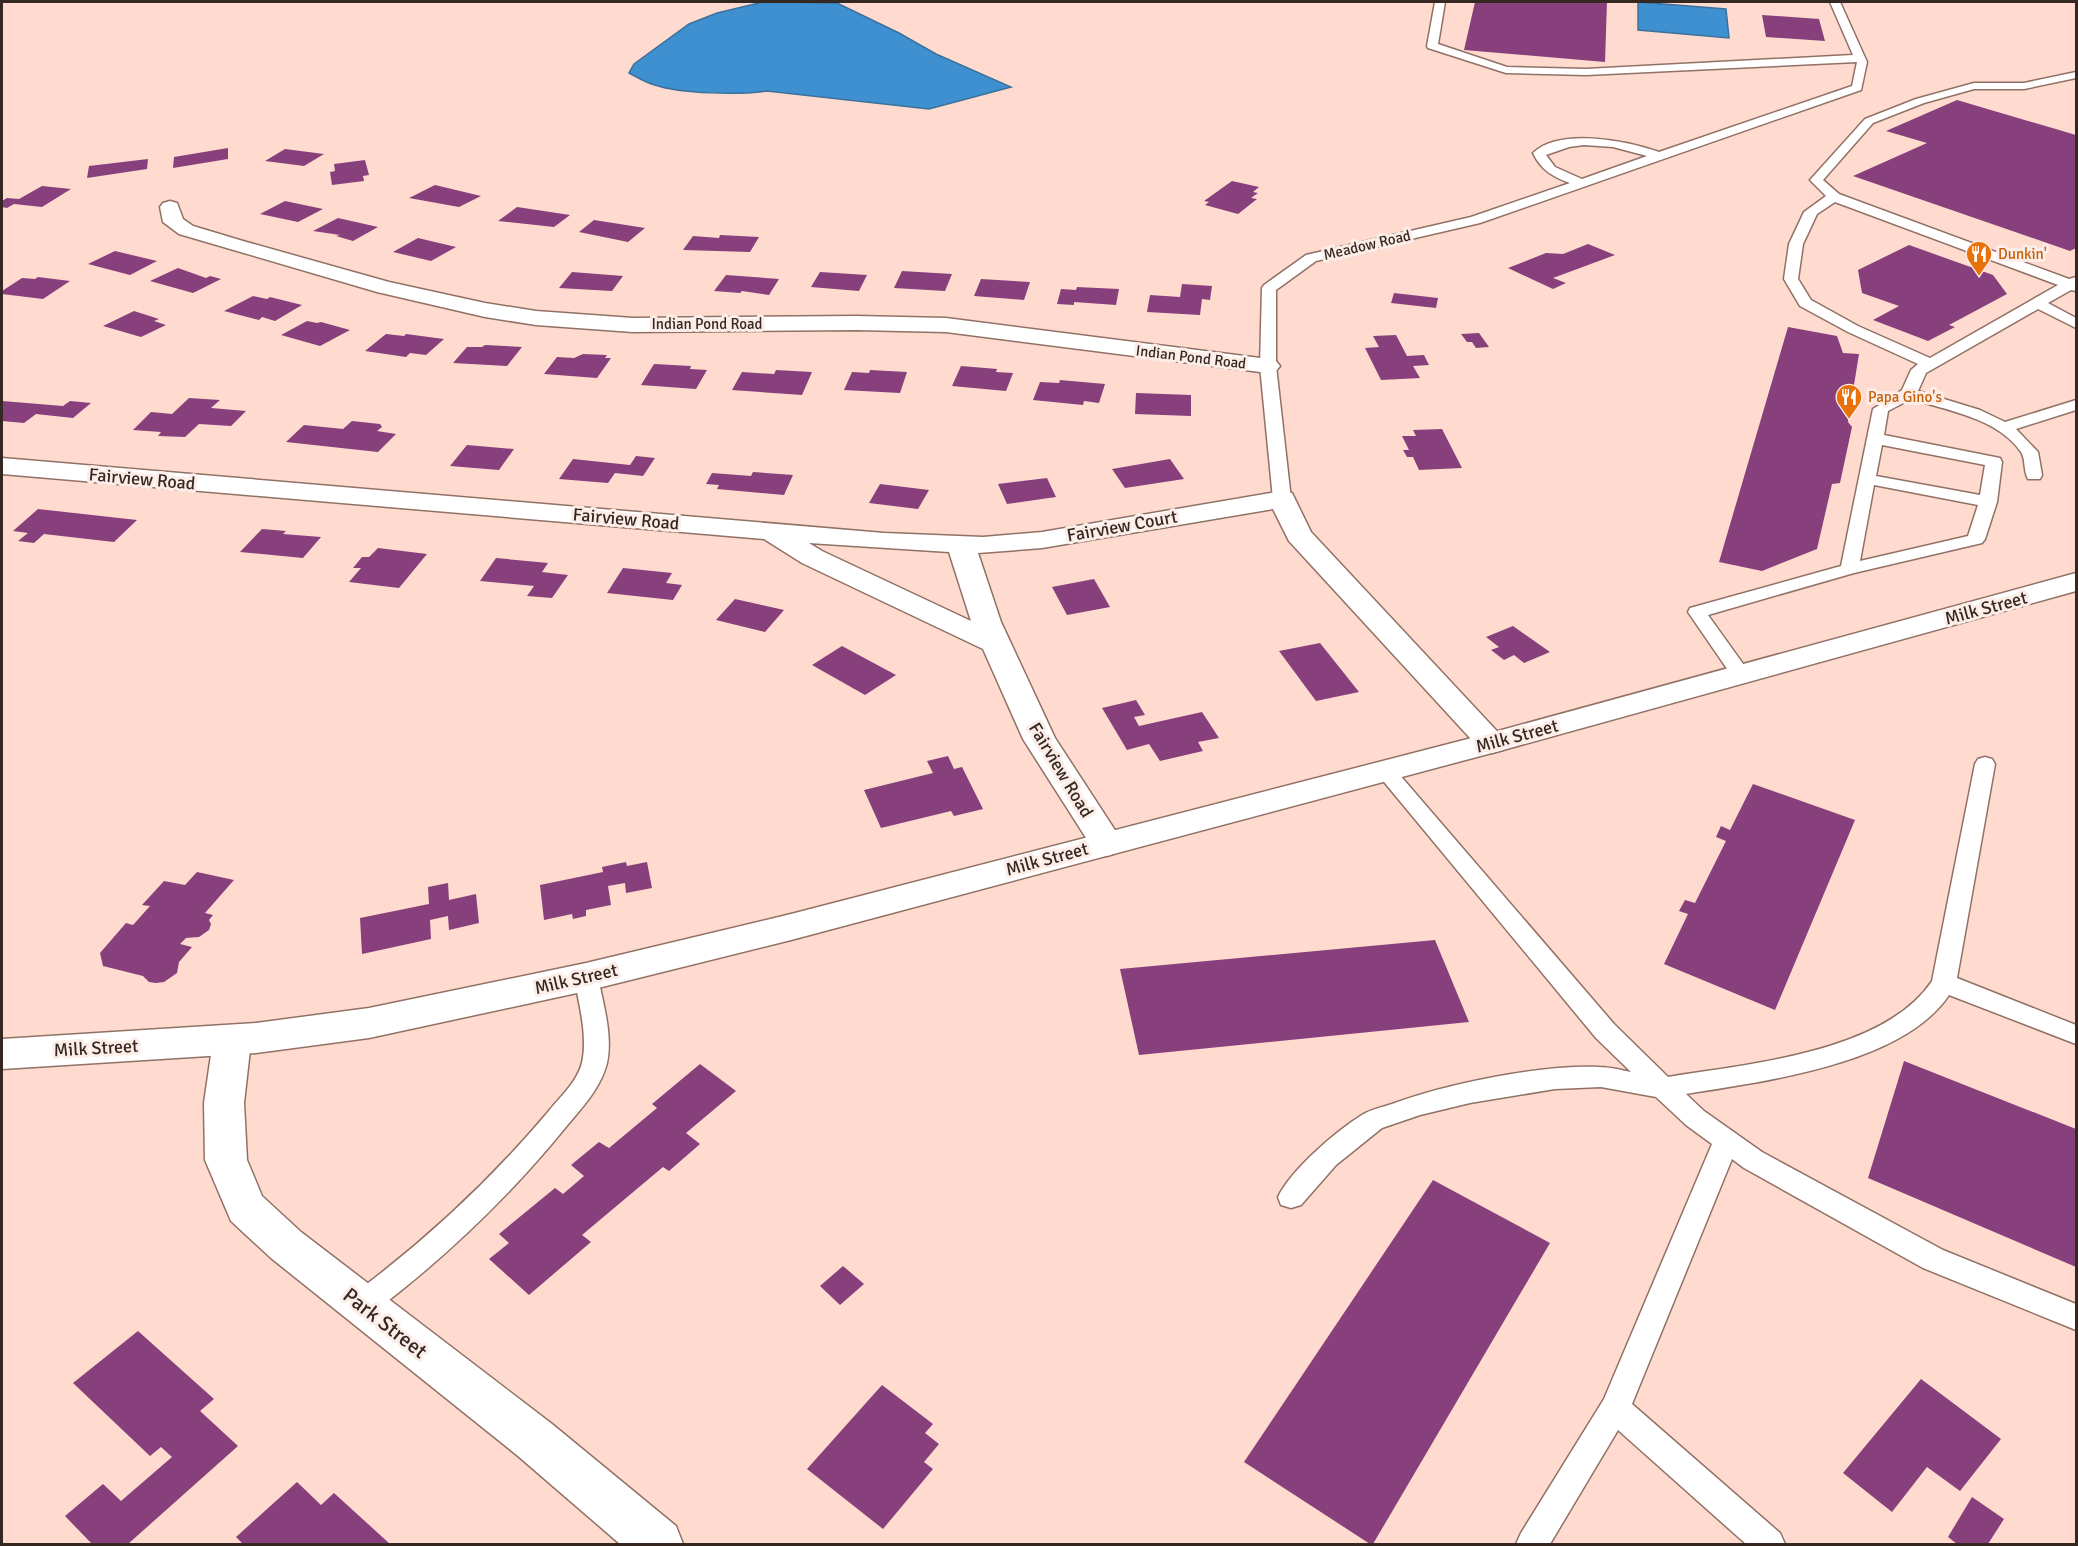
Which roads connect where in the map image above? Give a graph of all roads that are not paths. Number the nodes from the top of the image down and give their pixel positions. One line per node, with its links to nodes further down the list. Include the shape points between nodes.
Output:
1 (1440, 2): 3 (lane, via 1432,46 1506,70 1586,72)
2 (1835, 2): 3 (lane, Meadow Road)
3 (1860, 58): 5 (lane, Meadow Road, via 1857,88)
4 (2076, 75): 7 (lane, via 2024,86 1974,86 1869,121 1816,180)
5 (1658, 156): 6 (lane, Meadow Road); 6 (lane, via 1636,147 1592,141 1557,145 1539,153 1543,165)
6 (1582, 183): 13 (lane, Meadow Road, via 1475,220 1311,258 1269,288)
7 (1834, 197): 9 (lane); 12 (lane, via 1811,212 1796,244 1791,279 1805,303)
8 (170, 207): 13 (street, Indian Pond Road, via 173,222 186,230 423,296 532,317 645,325 946,325)
9 (2074, 284): 10 (lane)
10 (2038, 303): 11 (lane); 12 (lane)
11 (2076, 324)
12 (1931, 364): 14 (lane, via 1920,370)
13 (1268, 366): 21 (lane, Meadow Road)
14 (1909, 393): 16 (lane); 17 (lane, via 1881,410)
15 (2076, 405): 16 (lane)
16 (2004, 428): 19 (lane, via 2031,454)
17 (1874, 438): 20 (lane); 22 (lane, via 1994,462)
18 (2, 466): 23 (street, Fairview Road)
19 (2034, 475)
20 (1867, 479): 22 (lane); 25 (lane)
21 (1282, 499): 24 (street, Fairview Court, via 1042,540); 29 (street, Meadow Road, via 1299,535)
22 (1988, 502): 25 (lane, via 1976,540)
23 (771, 531): 24 (street, Fairview Court); 27 (street, Fairview Road, via 812,557)
24 (961, 545): 27 (street)
25 (1849, 569): 28 (lane, via 1697,612)
26 (2076, 582): 28 (street, Milk Street)
27 (996, 644): 32 (street, Fairview Road, via 1039,739)
28 (1741, 675): 29 (street, Milk Street)
29 (1492, 743): 31 (street, Milk Street)
30 (1985, 764): 34 (lane)
31 (1384, 771): 32 (street, Milk Street); 38 (lane, via 1605,1031)
32 (1107, 844): 33 (street, Milk Street)
33 (586, 977): 36 (street, Milk Street, via 369,1023); 41 (lane, via 594,1064 578,1095 533,1151 439,1246)
34 (1944, 983): 35 (lane); 38 (lane, via 1929,1004 1904,1022 1832,1057)
35 (2076, 1035)
36 (232, 1041): 37 (street, Milk Street); 41 (street, Park Street, via 225,1103 226,1160 246,1208)
37 (2, 1054)
38 (1663, 1088): 39 (lane, via 1695,1118); 40 (lane, via 1601,1077 1555,1079 1418,1105 1373,1121 1327,1157)
39 (1727, 1140): 42 (lane, via 1753,1160 1933,1258); 43 (lane)
40 (1290, 1197)
41 (361, 1305): 44 (street, Park Street, via 535,1440)
42 (2076, 1317)
43 (1615, 1408): 45 (lane); 46 (lane)
44 (658, 1545)
45 (1532, 1545)
46 (1769, 1545)

